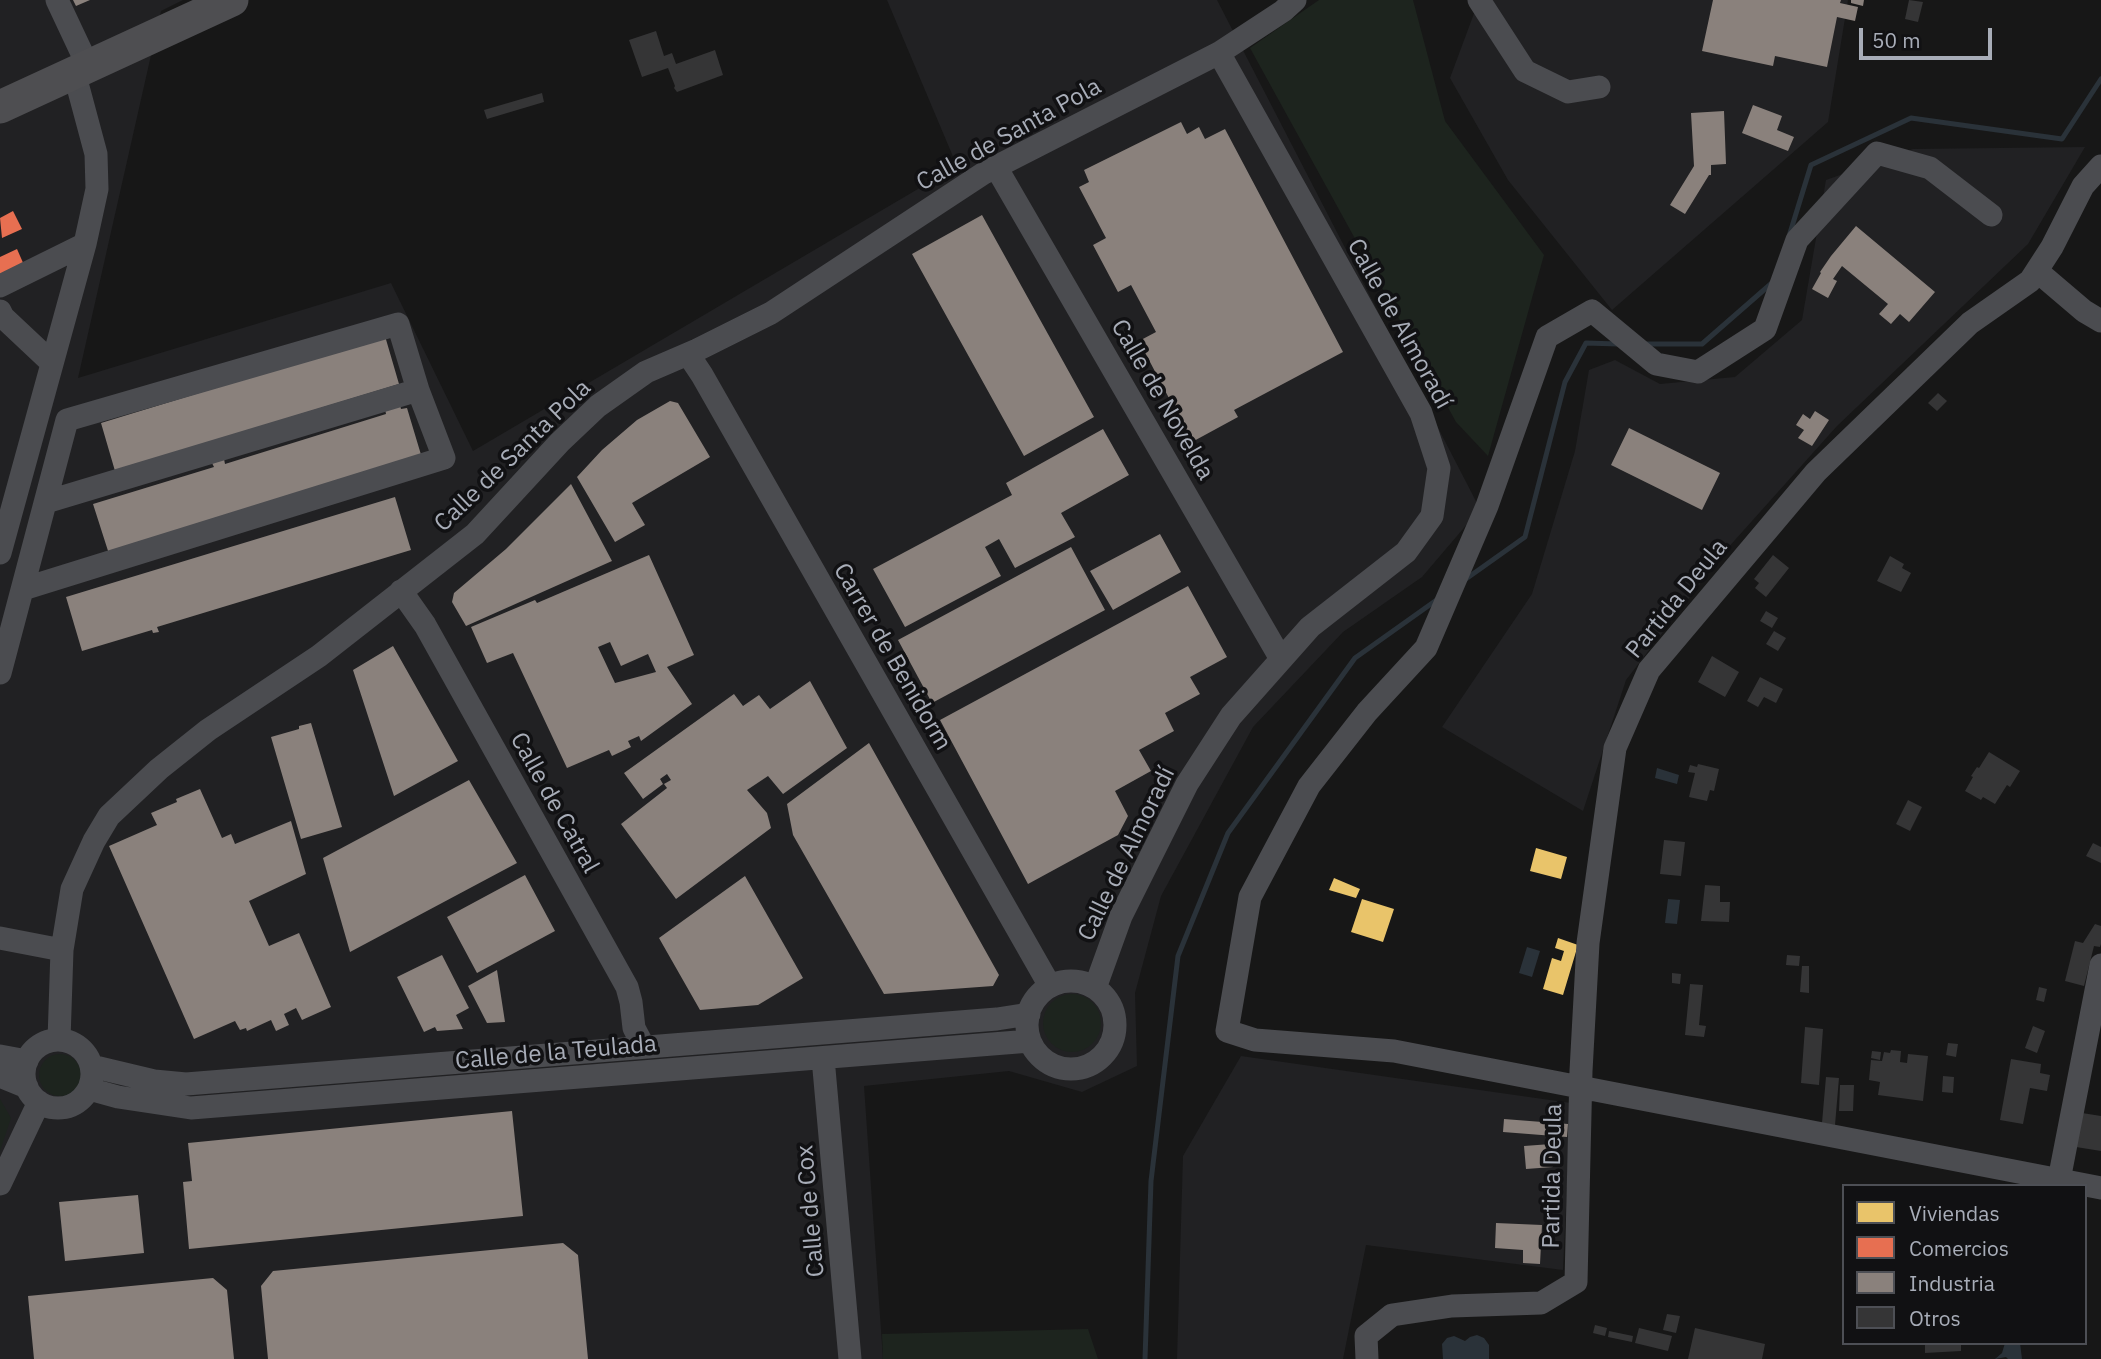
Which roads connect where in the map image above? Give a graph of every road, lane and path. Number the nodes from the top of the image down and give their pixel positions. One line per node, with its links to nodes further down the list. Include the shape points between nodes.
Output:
1 (57, 0): 6 (street)
2 (232, 0): 6 (highway)
3 (1295, 0): 5 (street, Calle de Santa Pola)
4 (1479, 0): 7 (street, via 1525,71 1568,92)
5 (1219, 53): 10 (street, Calle de Santa Pola); 24 (street, Calle de Almoradí, via 1421,413 1440,468 1432,516 1406,552 1310,627)
6 (81, 69): 8 (highway); 12 (street, via 96,154 97,189)
7 (1600, 87)
8 (0, 107)
9 (2101, 166): 13 (street, Partida Deula, via 2083,187)
10 (996, 167): 17 (street, Calle de Santa Pola, via 771,313); 24 (street, Calle de Novelda)
11 (1991, 215): 40 (street, via 1930,168 1877,153 1797,240 1765,329 1698,372 1656,364 1592,311 1547,337 1487,506 1426,648 1367,712 1309,786 1250,897 1227,1031 1255,1040 1394,1051)
12 (85, 244): 14 (street); 18 (street)
13 (2037, 271): 16 (street); 40 (street, Partida Deula, via 2030,281 1970,323 1816,472 1649,670 1615,748 1588,943)
14 (0, 286)
15 (0, 312): 18 (street)
16 (2101, 321)
17 (688, 354): 23 (street, Calle de Santa Pola, via 646,372 598,405 475,534); 29 (street, Carrer de Benidorm)
18 (52, 363): 21 (street)
19 (418, 390): 20 (street); 20 (street, via 398,324 67,420); 22 (street, via 444,458)
20 (46, 502): 22 (street)
21 (0, 552)
22 (23, 589): 25 (street)
23 (401, 591): 27 (street, Calle de Santa Pola, via 318,656 208,730 109,816 72,889); 34 (street, Calle de Catral, via 432,637 627,987 634,1028)
24 (1281, 659): 30 (street, Calle de Almoradí, via 1231,716 1187,784 1121,916)
25 (0, 673)
26 (0, 938): 27 (street)
27 (62, 950): 32 (street, Calle de Santa Pola)
28 (2101, 965): 42 (street)
29 (1050, 986): 30 (street, via 1074,981); 31 (street, via 1038,996)
30 (1095, 988): 33 (street, via 1115,1018 1114,1034 1102,1056 1090,1065 1063,1068 1043,1059)
31 (1029, 1014): 33 (street); 34 (street, Calle de la Teulada)
32 (60, 1040): 37 (street, via 41,1046); 39 (street, via 86,1055)
33 (1030, 1041): 36 (street, Calle de la Teulada)
34 (643, 1047): 39 (street, Calle de la Teulada, via 186,1084)
35 (0, 1056): 37 (street)
36 (823, 1058): 39 (street, Calle de la Teulada, via 191,1108 118,1097); 45 (street, Calle de Cox)
37 (27, 1061): 41 (street)
38 (0, 1076): 41 (street)
39 (90, 1078): 41 (street, via 82,1098 70,1106 49,1107)
40 (1581, 1088): 42 (street); 46 (street, Partida Deula, via 1576,1282 1541,1303 1452,1306 1392,1315 1366,1336)
41 (33, 1094): 43 (street)
42 (2059, 1180): 44 (street)
43 (0, 1184)
44 (2080, 1184)
45 (850, 1359)
46 (1367, 1359)

